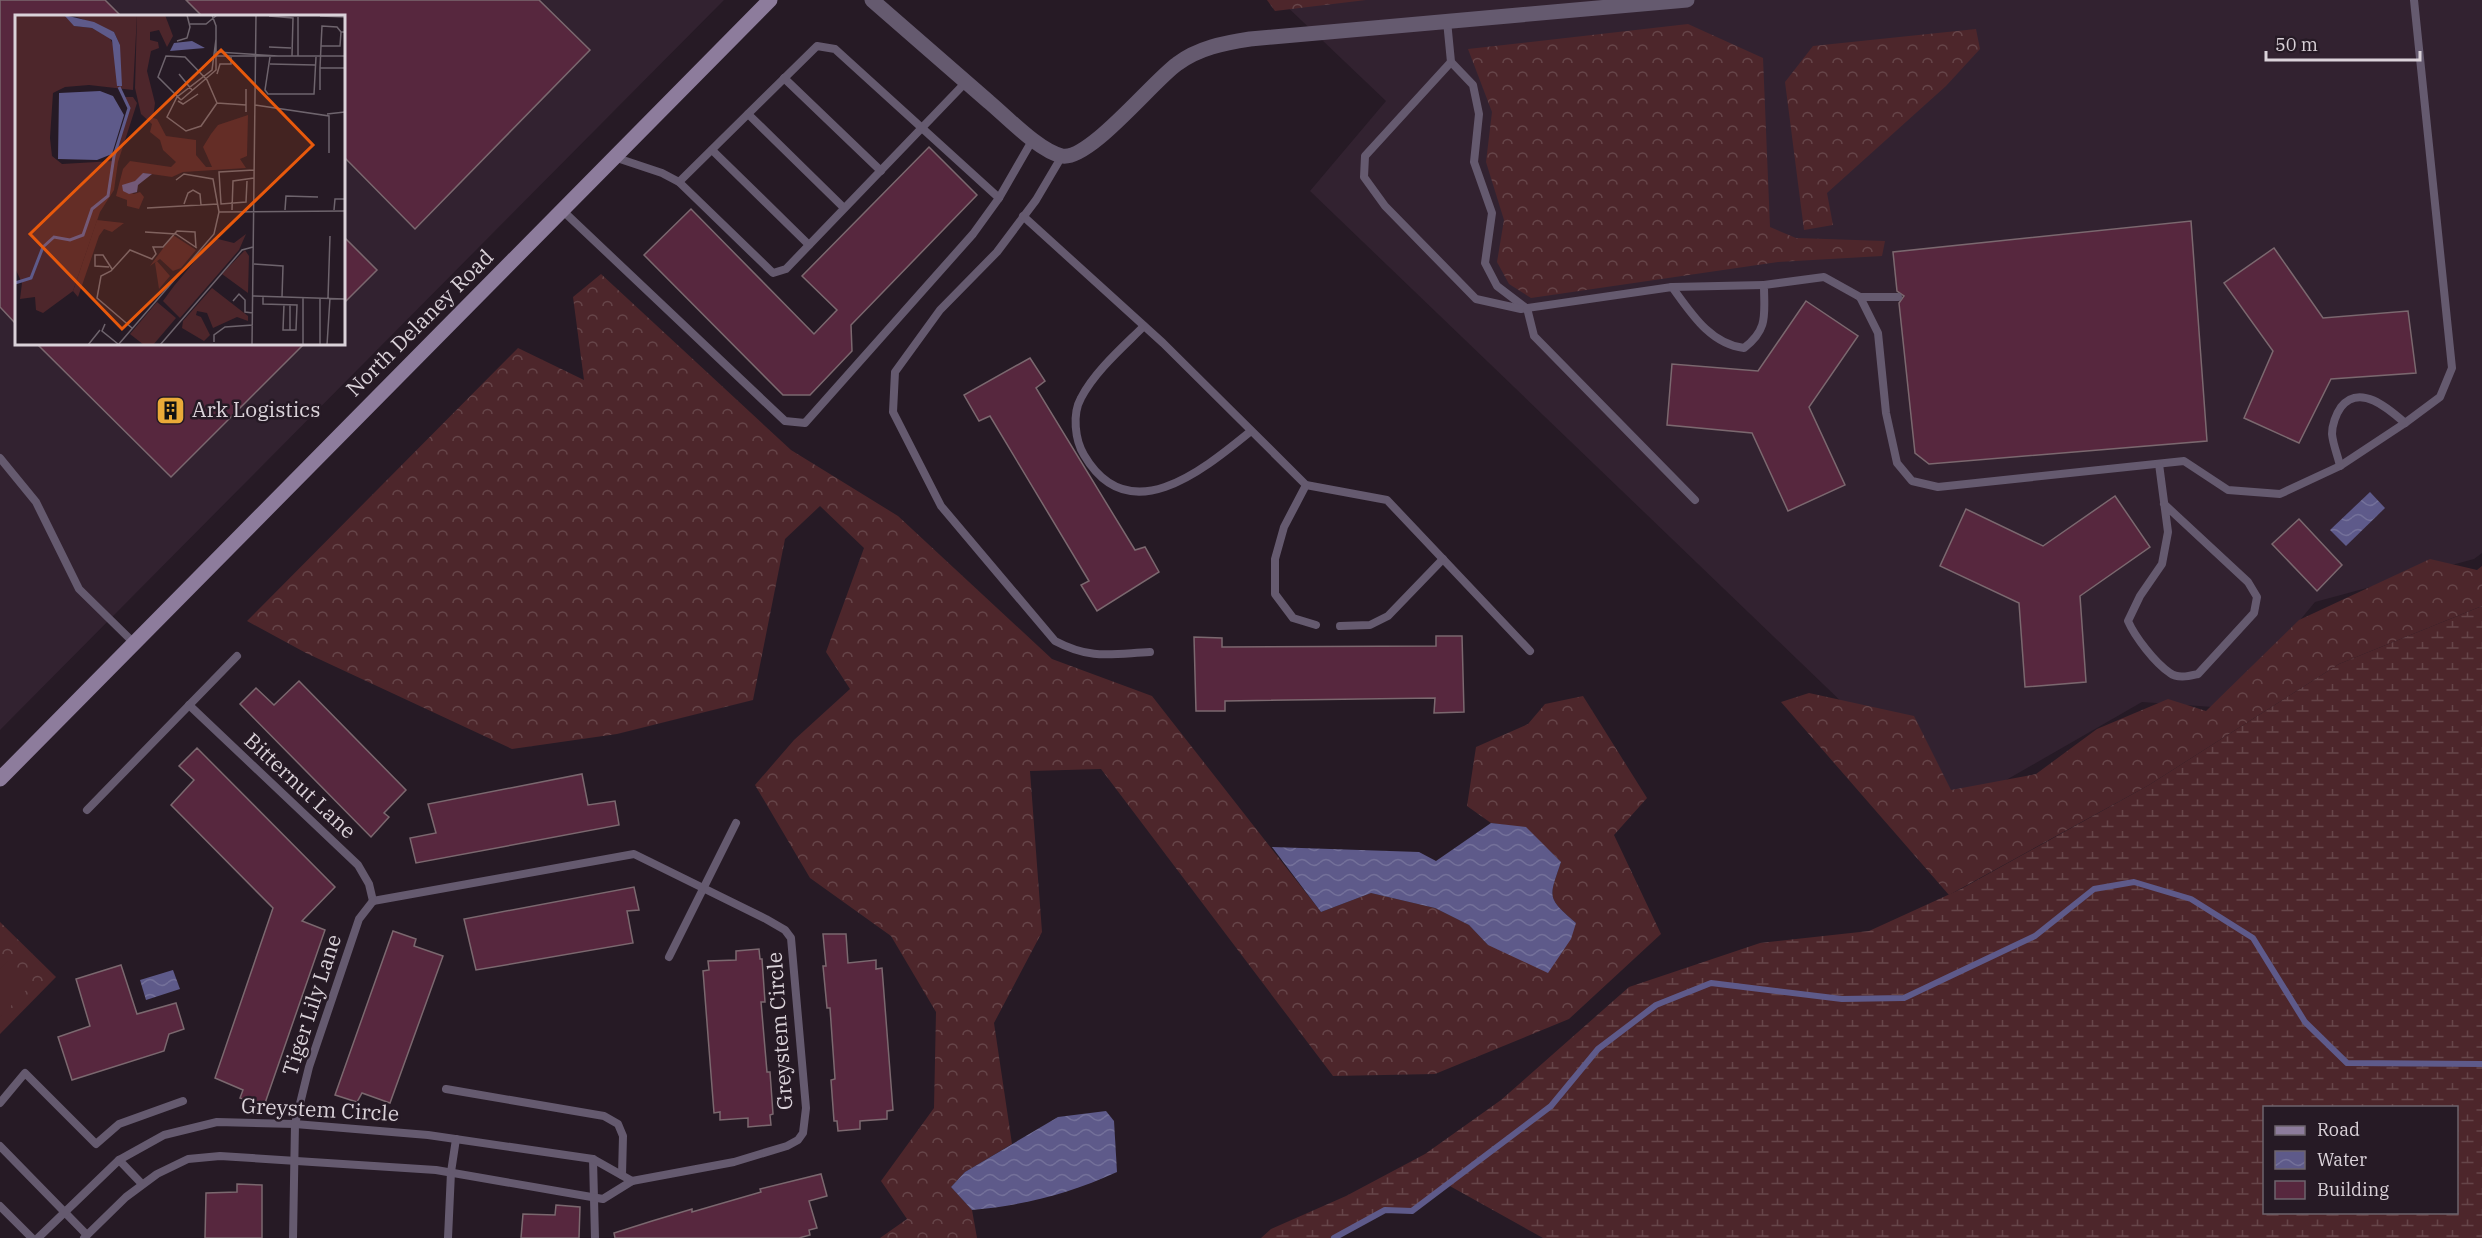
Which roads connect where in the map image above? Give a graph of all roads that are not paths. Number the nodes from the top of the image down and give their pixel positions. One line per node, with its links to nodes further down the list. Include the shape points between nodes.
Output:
1 (770, 0): 14 (street, North Delaney Road)
2 (872, 0): 8 (street)
3 (1687, 0): 5 (street)
4 (2414, 0): 28 (lane, via 2452,368 2440,397)
5 (1447, 21): 6 (lane); 13 (street, via 1220,44 1177,64 1092,145)
6 (1451, 62): 26 (lane, via 1473,85 1479,114 1474,162 1492,213 1485,263 1497,286); 26 (lane, via 1365,156 1364,177 1385,206 1476,299)
7 (784, 78): 9 (lane); 10 (lane, via 817,46 835,49); 15 (lane)
8 (966, 82): 10 (lane); 11 (street)
9 (748, 114): 12 (lane); 18 (lane)
10 (921, 129): 15 (lane); 17 (lane)
11 (1033, 139): 13 (street); 17 (lane)
12 (712, 150): 16 (lane); 21 (lane)
13 (1062, 156): 20 (lane)
14 (614, 157): 16 (lane, via 662,172); 19 (street, North Delaney Road)
15 (881, 171): 18 (lane)
16 (679, 182): 21 (lane, via 773,273 786,269)
17 (999, 198): 19 (lane, via 973,234 805,423 785,421)
18 (844, 208): 21 (lane)
19 (562, 210): 39 (street, North Delaney Road)
20 (1023, 216): 27 (lane); 41 (lane, via 997,252 940,310 895,372 893,412 940,506 1055,641 1077,652 1098,655)
21 (809, 245)
22 (1764, 285): 23 (lane); 23 (lane, via 1763,326 1756,339 1744,348 1727,346 1713,337); 24 (lane, via 1824,277)
23 (1672, 286): 26 (lane)
24 (1860, 297): 25 (lane); 31 (lane, via 1878,333 1886,413 1897,463 1912,481 1938,487)
25 (1898, 297)
26 (1527, 308): 34 (lane, via 1534,336)
27 (1144, 326): 29 (lane); 29 (lane, via 1080,399 1074,423 1082,452 1095,474 1131,494 1154,492 1209,465)
28 (2405, 423): 32 (lane); 32 (lane, via 2372,399 2353,397 2337,412 2332,432)
29 (1251, 431): 33 (lane)
30 (0, 458): 39 (lane, via 36,502 79,589)
31 (2159, 464): 32 (lane, via 2184,461 2228,490 2280,494); 35 (lane)
32 (2340, 466)
33 (1306, 485): 36 (lane, via 1387,500); 37 (lane, via 1284,527 1275,559 1275,594 1293,618)
34 (1695, 500)
35 (2164, 504): 35 (lane, via 2168,532 2162,564 2128,621 2135,636 2171,674 2186,677 2198,674 2254,613 2257,597 2248,582)
36 (1443, 559): 38 (lane, via 1388,616 1370,625); 40 (lane)
37 (1316, 625)
38 (1340, 626)
39 (134, 642): 44 (street, North Delaney Road)
40 (1530, 651)
41 (1150, 652)
42 (237, 656): 43 (lane)
43 (189, 705): 45 (lane); 48 (lane, Bitternut Lane, via 358,865)
44 (0, 779)
45 (87, 810)
46 (736, 823): 47 (lane)
47 (705, 888): 48 (lane, Greystem Circle, via 634,854); 49 (lane); 61 (lane, Greystem Circle, via 785,930 791,938 806,1108 803,1132 787,1146 734,1162)
48 (373, 901): 53 (lane, Tiger Lily Lane, via 359,920 309,1067)
49 (669, 957)
50 (446, 1089): 60 (lane, via 604,1116 618,1124 623,1136)
51 (183, 1101): 52 (lane, via 119,1124 96,1144 25,1073)
52 (0, 1103)
53 (295, 1124): 54 (lane, Greystem Circle); 57 (lane, Greystem Circle, via 216,1122 164,1135); 58 (lane, Tiger Lily Lane)
54 (456, 1139): 56 (lane, Greystem Circle); 59 (lane)
55 (0, 1146): 65 (lane)
56 (593, 1159): 60 (lane, Greystem Circle); 63 (lane)
57 (119, 1160): 62 (lane); 65 (lane, Greystem Circle)
58 (294, 1161): 59 (lane, Greystem Circle); 62 (lane, Greystem Circle, via 220,1156 188,1159); 69 (lane, Tiger Lily Lane)
59 (451, 1172): 63 (lane, Greystem Circle); 70 (lane)
60 (622, 1175): 61 (lane, Greystem Circle)
61 (632, 1181): 63 (lane, Greystem Circle, via 603,1199)
62 (142, 1184): 66 (lane, Greystem Circle)
63 (594, 1197): 71 (lane)
64 (0, 1206): 67 (lane)
65 (66, 1211): 66 (lane); 68 (lane, Greystem Circle)
66 (85, 1236)
67 (32, 1238)
68 (38, 1238)
69 (293, 1238)
70 (448, 1238)
71 (595, 1238)

